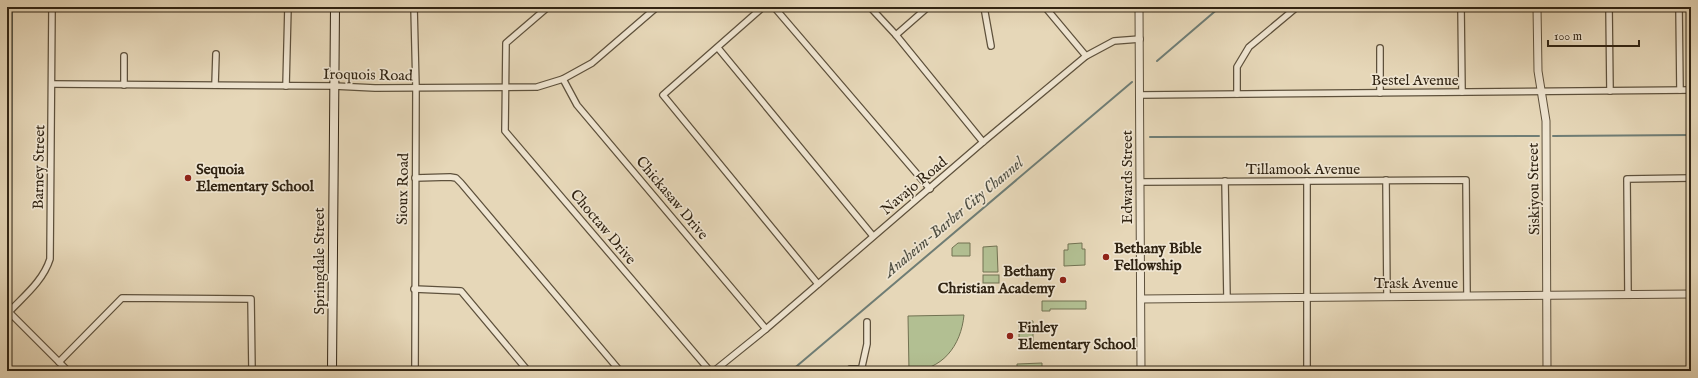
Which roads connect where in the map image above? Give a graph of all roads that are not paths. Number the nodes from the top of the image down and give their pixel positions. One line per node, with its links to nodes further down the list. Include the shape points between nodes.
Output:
1 (52, 7): 28 (street, Barney Street)
2 (288, 7): 31 (street)
3 (335, 7): 32 (main road, Springdale Street)
4 (414, 7): 33 (street, Sioux Road)
5 (548, 7): 34 (street, Choctaw Drive, via 506,43)
6 (657, 7): 27 (street, Iroquois Road, via 592,63)
7 (764, 7): 22 (street)
8 (774, 7): 50 (street)
9 (870, 7): 19 (street)
10 (928, 7): 19 (street)
11 (984, 7): 21 (street)
12 (1045, 7): 26 (street)
13 (1139, 7): 20 (street, Edwards Street)
14 (1296, 7): 41 (street, via 1249,47 1237,67)
15 (1461, 7): 39 (street)
16 (1537, 7): 37 (street, Siskiyou Street)
17 (1609, 7): 38 (street)
18 (1679, 7): 35 (street)
19 (896, 35): 43 (street)
20 (1140, 40): 26 (street, Navajo Road, via 1114,41); 42 (street, Edwards Street)
21 (990, 46)
22 (718, 48): 51 (street); 52 (street, via 663,95)
23 (1380, 48): 40 (street)
24 (216, 54): 30 (street)
25 (124, 56): 29 (street)
26 (1086, 56): 43 (street, Navajo Road)
27 (563, 79): 34 (street, Iroquois Road, via 537,87); 64 (street, Chickasaw Drive, via 577,105)
28 (52, 84): 29 (street, Iroquois Road); 62 (street, Barney Street, via 50,259 40,279)
29 (124, 85): 30 (street, Iroquois Road)
30 (215, 85): 31 (street, Iroquois Road)
31 (286, 86): 32 (street, Iroquois Road)
32 (334, 86): 33 (street, Iroquois Road); 69 (main road, Springdale Street)
33 (416, 88): 34 (street, Iroquois Road); 44 (street, Sioux Road)
34 (506, 88): 73 (street, Choctaw Drive, via 505,131)
35 (1680, 90): 36 (street, Bestel Avenue); 38 (street, Bestel Avenue)
36 (1691, 90)
37 (1540, 91): 38 (street, Bestel Avenue); 39 (street, Bestel Avenue); 56 (street, Siskiyou Street, via 1546,121)
38 (1610, 91)
39 (1462, 92): 40 (street, Bestel Avenue)
40 (1380, 93): 41 (street, Bestel Avenue)
41 (1237, 94): 42 (street, Bestel Avenue)
42 (1140, 95): 49 (street, Edwards Street)
43 (983, 142): 50 (street, Navajo Road)
44 (415, 178): 53 (street, Sioux Road); 72 (street, via 456,178)
45 (1691, 178): 54 (street, via 1627,179)
46 (1386, 180): 48 (street, Tillamook Avenue); 57 (street); 58 (street, Tillamook Avenue, via 1466,180)
47 (1225, 181): 48 (street, Tillamook Avenue); 49 (street, Tillamook Avenue); 60 (street)
48 (1307, 181): 59 (street)
49 (1140, 182): 61 (street, Edwards Street)
50 (930, 189): 51 (street, Navajo Road)
51 (873, 236): 52 (street, Navajo Road)
52 (818, 284): 64 (street, Navajo Road)
53 (414, 289): 70 (street, Sioux Road); 71 (street, via 461,291)
54 (1628, 294): 55 (street, Trask Avenue); 56 (street, Trask Avenue)
55 (1691, 294)
56 (1548, 295): 58 (street, Trask Avenue); 78 (street, Siskiyou Street)
57 (1388, 296): 58 (street, Trask Avenue); 59 (street, Trask Avenue)
58 (1467, 296)
59 (1307, 297): 60 (street, Trask Avenue); 77 (street)
60 (1227, 298): 61 (street, Trask Avenue)
61 (1141, 299): 76 (street, Edwards Street)
62 (8, 311): 65 (street)
63 (867, 322): 66 (street, via 867,344)
64 (766, 329): 74 (street, Navajo Road)
65 (59, 362): 67 (street); 68 (street, via 122,298 251,299)
66 (861, 370): 75 (street)
67 (68, 371)
68 (252, 371)
69 (332, 371)
70 (414, 371)
71 (528, 371)
72 (620, 371)
73 (710, 371)
74 (714, 371)
75 (848, 371)
76 (1142, 371)
77 (1307, 371)
78 (1547, 371)

